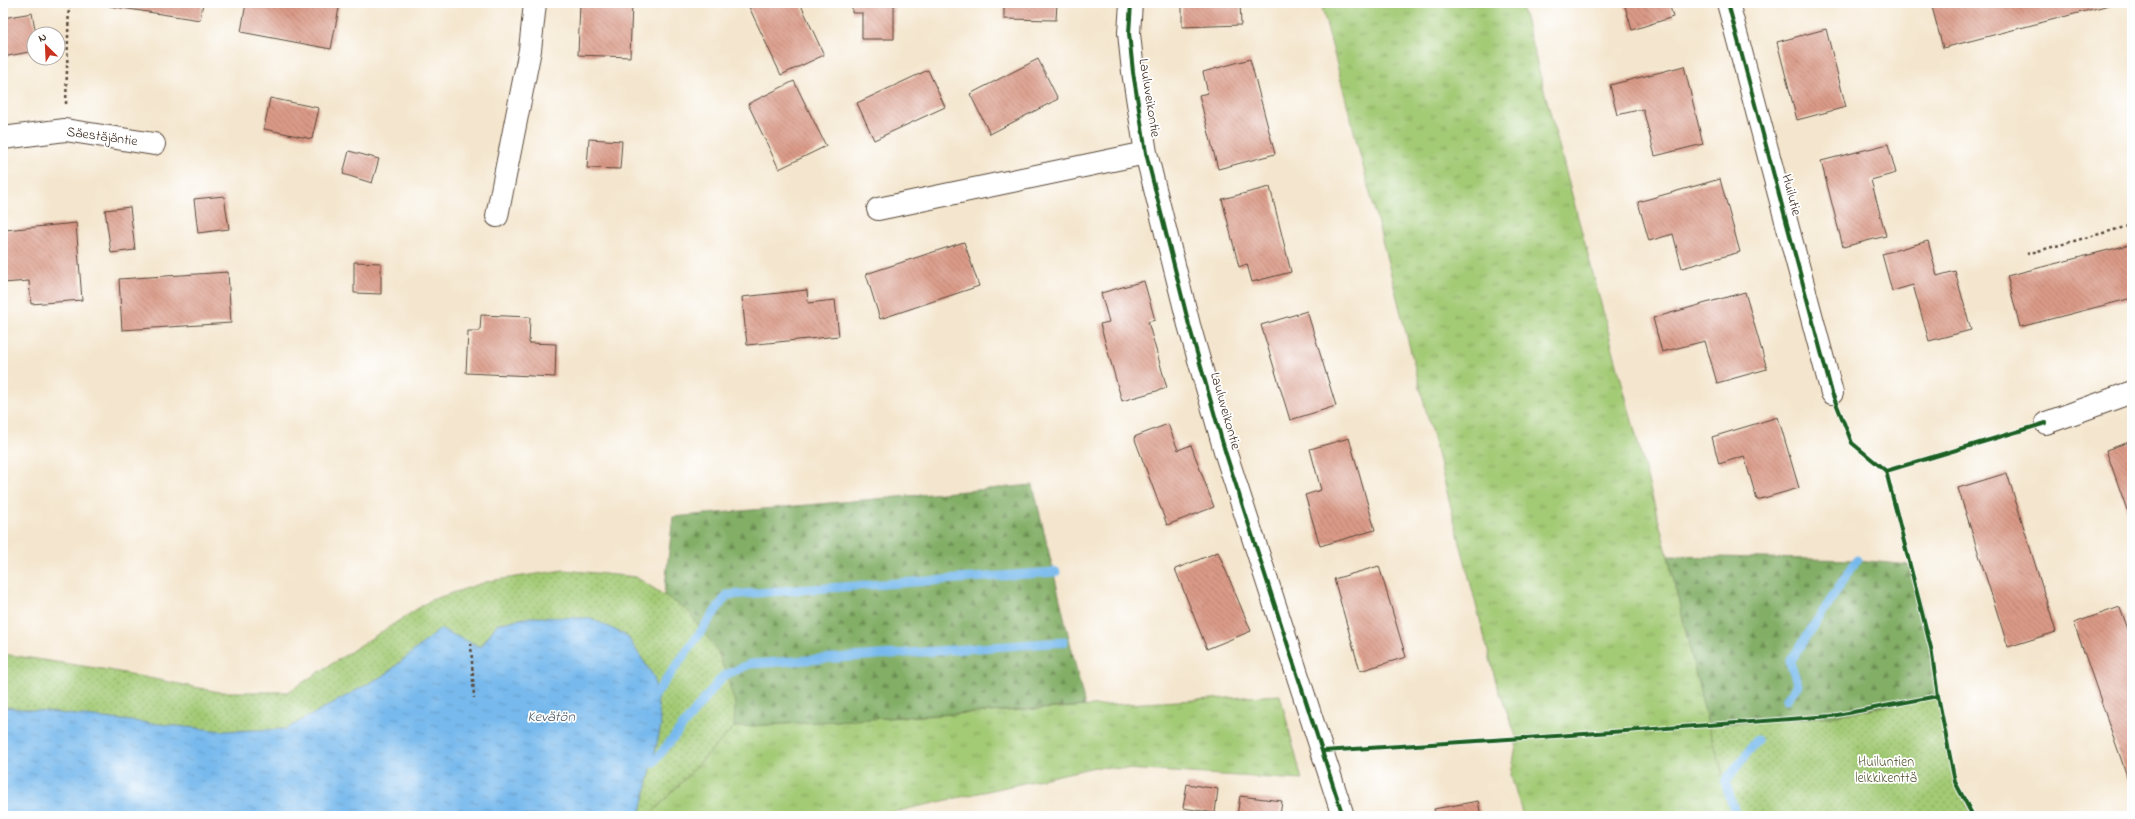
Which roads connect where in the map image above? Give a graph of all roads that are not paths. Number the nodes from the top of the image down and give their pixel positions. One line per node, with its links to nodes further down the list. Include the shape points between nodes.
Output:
1 (535, 3): 8 (street, via 530,50)
2 (1131, 3): 6 (street, Lauluveikontie, via 1129,33 1132,72)
3 (1728, 3): 10 (street, Huilutie)
4 (3, 138): 5 (street, Säestäjäntie, via 65,130)
5 (154, 144)
6 (1146, 153): 7 (street); 12 (street, Lauluveikontie, via 1189,325 1225,451)
7 (878, 209)
8 (497, 216)
9 (2132, 392): 11 (street)
10 (1832, 393)
11 (2046, 423)
12 (1343, 816)

